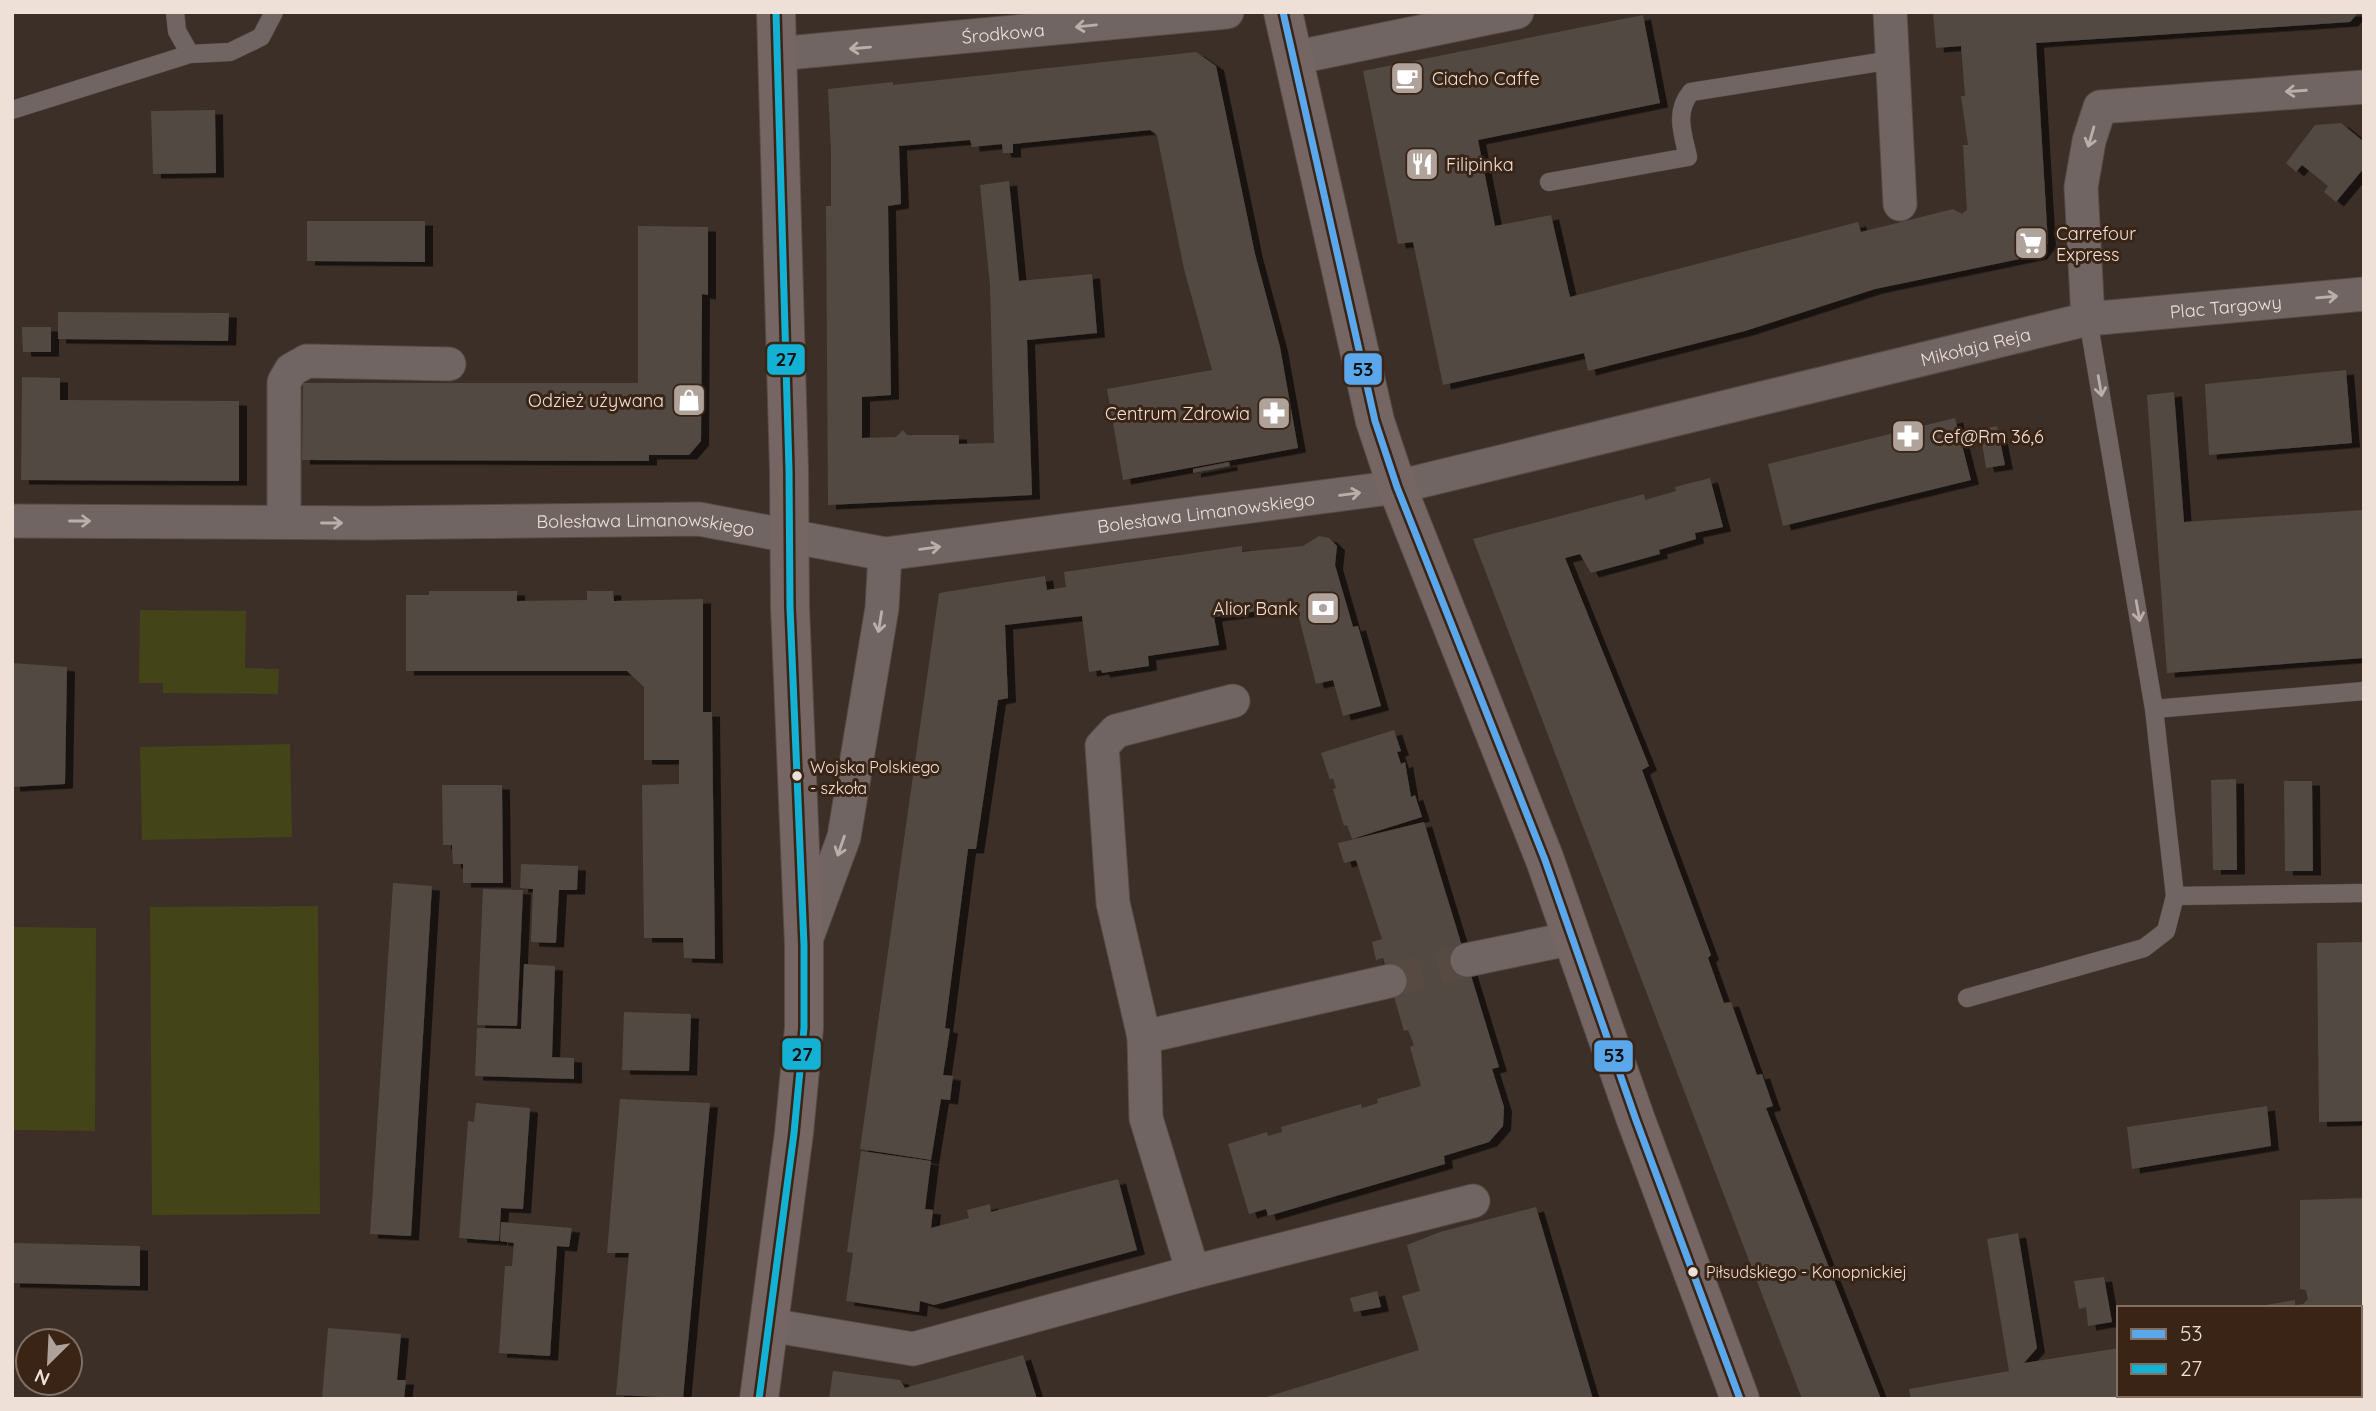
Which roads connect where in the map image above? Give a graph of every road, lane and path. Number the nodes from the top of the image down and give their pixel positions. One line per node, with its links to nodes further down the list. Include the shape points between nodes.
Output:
1 (174, 12): 8 (lane, via 177,31)
2 (274, 12): 8 (lane, via 261,37 230,52)
3 (776, 12): 9 (street)
4 (1227, 12): 9 (street, Środkowa, one-way to 9)
5 (1283, 12): 10 (street)
6 (1517, 12): 10 (street)
7 (1890, 12): 11 (street)
8 (190, 54): 13 (lane)
9 (776, 54): 22 (street)
10 (1293, 58): 19 (street, via 1375,421)
11 (1892, 60): 14 (lane, via 1691,92 1681,103 1680,121 1688,157); 15 (street)
12 (2364, 87): 17 (street, one-way to 17, via 2100,107 2081,187)
13 (12, 110)
14 (1549, 182)
15 (1900, 204)
16 (2364, 294): 17 (street, Plac Targowy, one-way to 16)
17 (2088, 319): 19 (street, Mikołaja Reja); 26 (lane, one-way to 26)
18 (449, 364): 21 (street, via 307,361 291,370 284,382)
19 (1397, 487): 23 (street, Bolesława Limanowskiego, one-way to 19); 29 (street)
20 (12, 521): 21 (street, Bolesława Limanowskiego, one-way to 21)
21 (284, 522): 22 (street, Bolesława Limanowskiego, one-way to 22, via 699,519)
22 (790, 537): 23 (street, Bolesława Limanowskiego); 30 (street)
23 (885, 554): 30 (street, one-way to 30, via 882,608 844,837)
24 (2364, 691): 26 (lane)
25 (1233, 701): 34 (street, via 1116,731 1102,746 1113,903)
26 (2154, 709): 28 (lane)
27 (2364, 893): 28 (lane)
28 (2175, 896): 33 (lane, via 2166,931 2144,948)
29 (1573, 938): 31 (street); 39 (street)
30 (804, 945): 37 (street, via 798,1094)
31 (1467, 960)
32 (1390, 981): 34 (street)
33 (1968, 998)
34 (1144, 1037): 36 (street, via 1146,1118)
35 (1473, 1201): 36 (street)
36 (1193, 1272): 37 (street, via 913,1349)
37 (769, 1325): 38 (street)
38 (759, 1399)
39 (1740, 1399)

